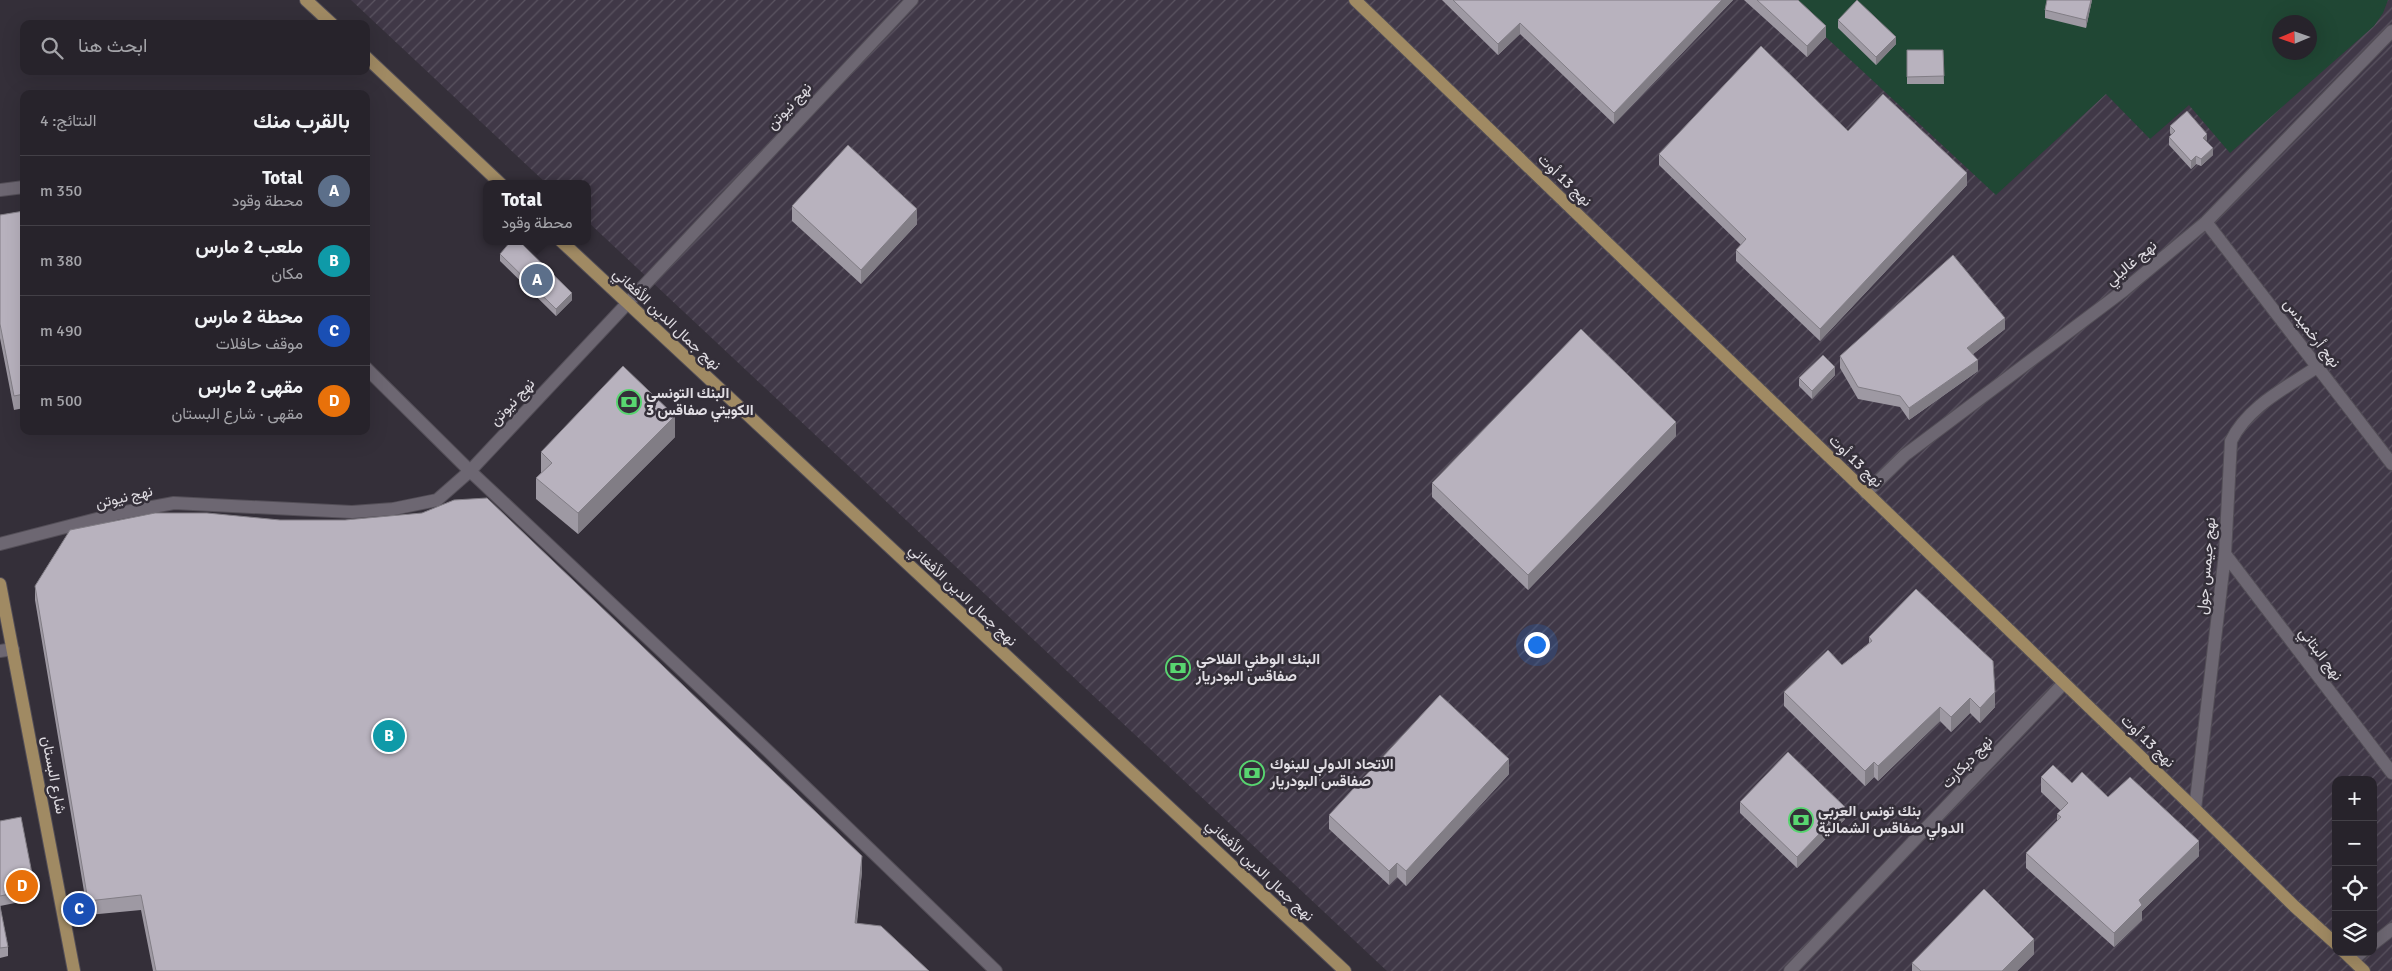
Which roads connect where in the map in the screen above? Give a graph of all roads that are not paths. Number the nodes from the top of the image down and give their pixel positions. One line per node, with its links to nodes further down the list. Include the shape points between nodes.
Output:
1 (306, 0): 4 (main road)
2 (912, 0): 12 (street, نهج نيوتن)
3 (1355, 0): 17 (main road, نهج 13 أوت)
4 (328, 20)
5 (2392, 31): 10 (street, نهج غاليلي)
6 (370, 60): 7 (main road)
7 (497, 180)
8 (20, 187): 9 (street)
9 (0, 190)
10 (2206, 222): 13 (street, نهج أرخميدس); 17 (street, نهج غاليلي, via 2123,291 1905,455)
11 (565, 245): 12 (main road, نهج جمال الدين الأفغاني)
12 (626, 304): 16 (street, نهج نيوتن); 31 (main road, نهج جمال الدين الأفغاني)
13 (2317, 367): 15 (street, نهج أرخميدس); 19 (street, نهج جيمس جول, via 2253,410 2231,441)
14 (370, 372): 16 (street)
15 (2392, 464)
16 (470, 471): 18 (street, نهج نيوتن, via 437,500 393,509 352,512 174,503 120,513); 30 (street)
17 (1866, 493): 22 (main road, نهج 13 أوت)
18 (0, 544)
19 (2225, 554): 23 (street, نهج البتاني); 24 (street, نهج جيمس جول)
20 (0, 584): 21 (main road, شارع البستان)
21 (6, 650): 29 (main road, شارع البستان)
22 (2064, 684): 24 (main road, نهج 13 أوت); 32 (street, نهج ديكارت)
23 (2392, 773)
24 (2195, 809): 26 (main road, نهج 13 أوت)
25 (2392, 929): 27 (street)
26 (2332, 940)
27 (2377, 941)
28 (2354, 956): 33 (main road)
29 (74, 971)
30 (996, 971)
31 (1345, 971)
32 (1790, 971)
33 (2364, 971)

